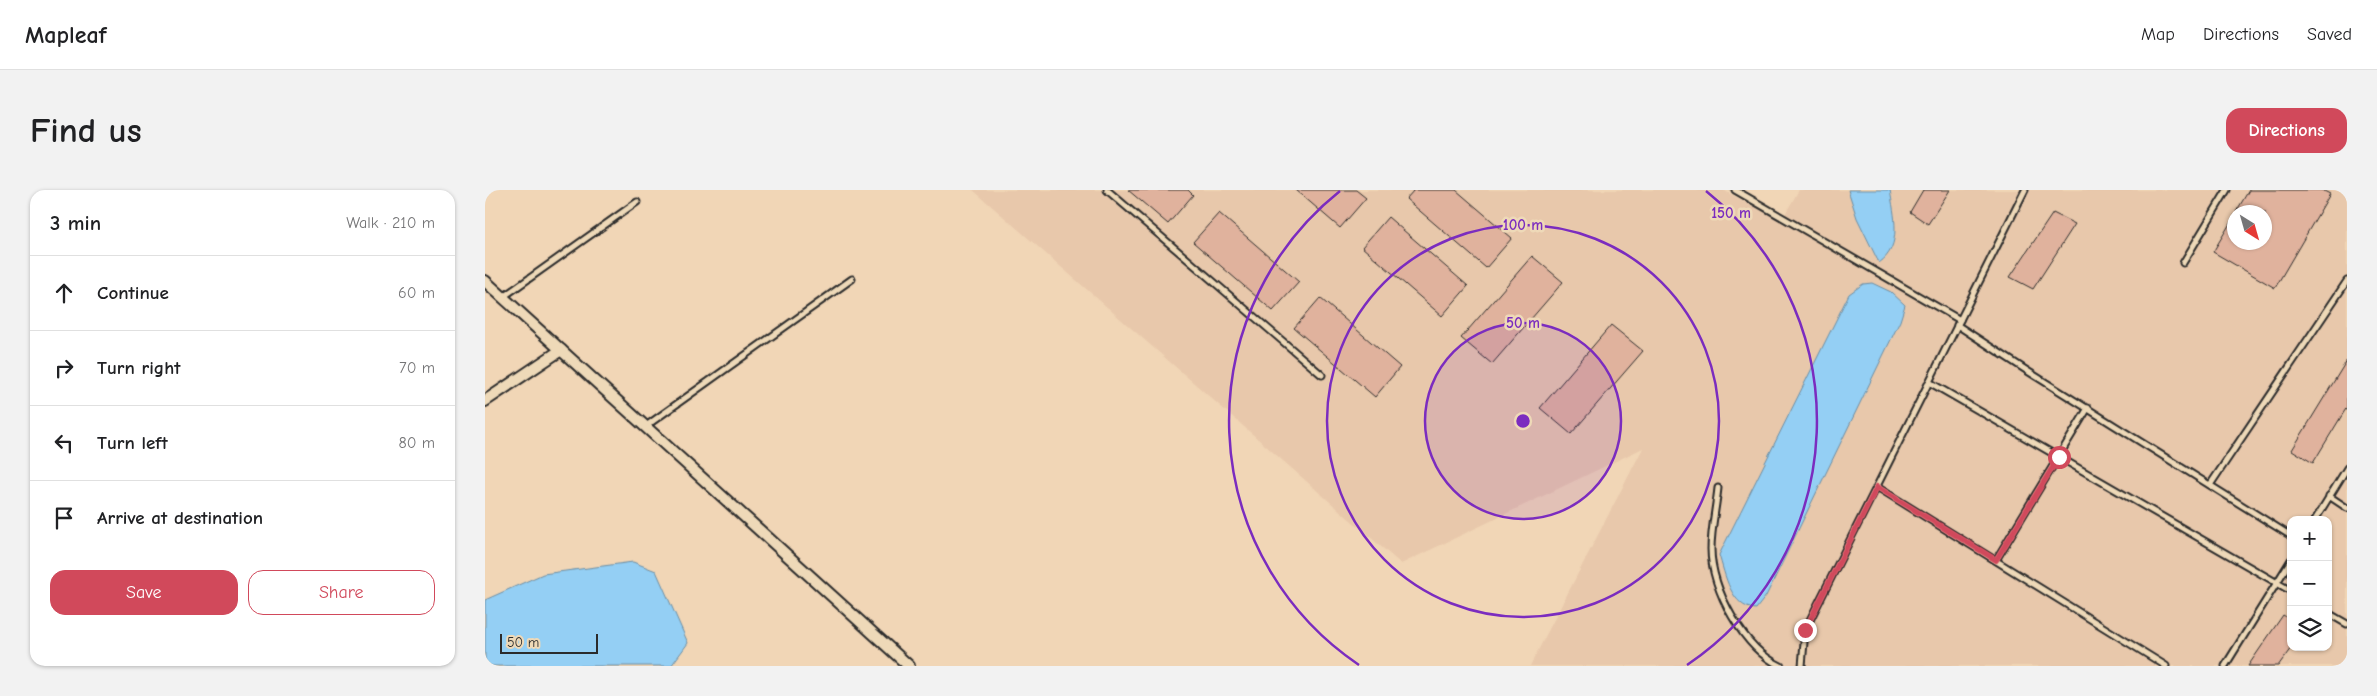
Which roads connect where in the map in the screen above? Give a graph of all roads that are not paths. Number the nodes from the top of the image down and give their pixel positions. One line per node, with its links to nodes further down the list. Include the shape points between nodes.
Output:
1 (1107, 190): 13 (lane)
2 (1735, 190): 11 (lane)
3 (2025, 190): 11 (lane)
4 (2227, 190): 6 (lane)
5 (637, 202): 10 (lane)
6 (2183, 263)
7 (852, 279): 17 (lane)
8 (485, 280): 10 (street)
9 (2347, 281): 20 (lane)
10 (503, 297): 12 (street)
11 (1959, 322): 14 (lane); 16 (lane)
12 (561, 350): 15 (street); 17 (street)
13 (1322, 375)
14 (1929, 382): 18 (lane); 21 (lane)
15 (485, 401)
16 (2088, 408): 18 (lane); 20 (lane)
17 (645, 427): 33 (street)
18 (2059, 457): 27 (lane); 29 (lane)
19 (2347, 468): 23 (lane)
20 (2210, 485): 26 (lane)
21 (1877, 487): 27 (lane); 35 (lane, via 1805,630)
22 (1718, 488): 34 (lane, via 1711,550 1720,592 1749,640)
23 (2329, 496): 24 (lane); 25 (lane)
24 (2347, 508)
25 (2317, 516)
26 (2287, 533)
27 (1996, 560): 36 (lane)
28 (2290, 561): 29 (lane)
29 (2277, 583): 30 (lane); 37 (lane)
30 (2287, 589)
31 (2332, 615): 32 (lane)
32 (2347, 624)
33 (909, 666)
34 (1781, 666)
35 (1802, 666)
36 (2167, 666)
37 (2225, 666)

